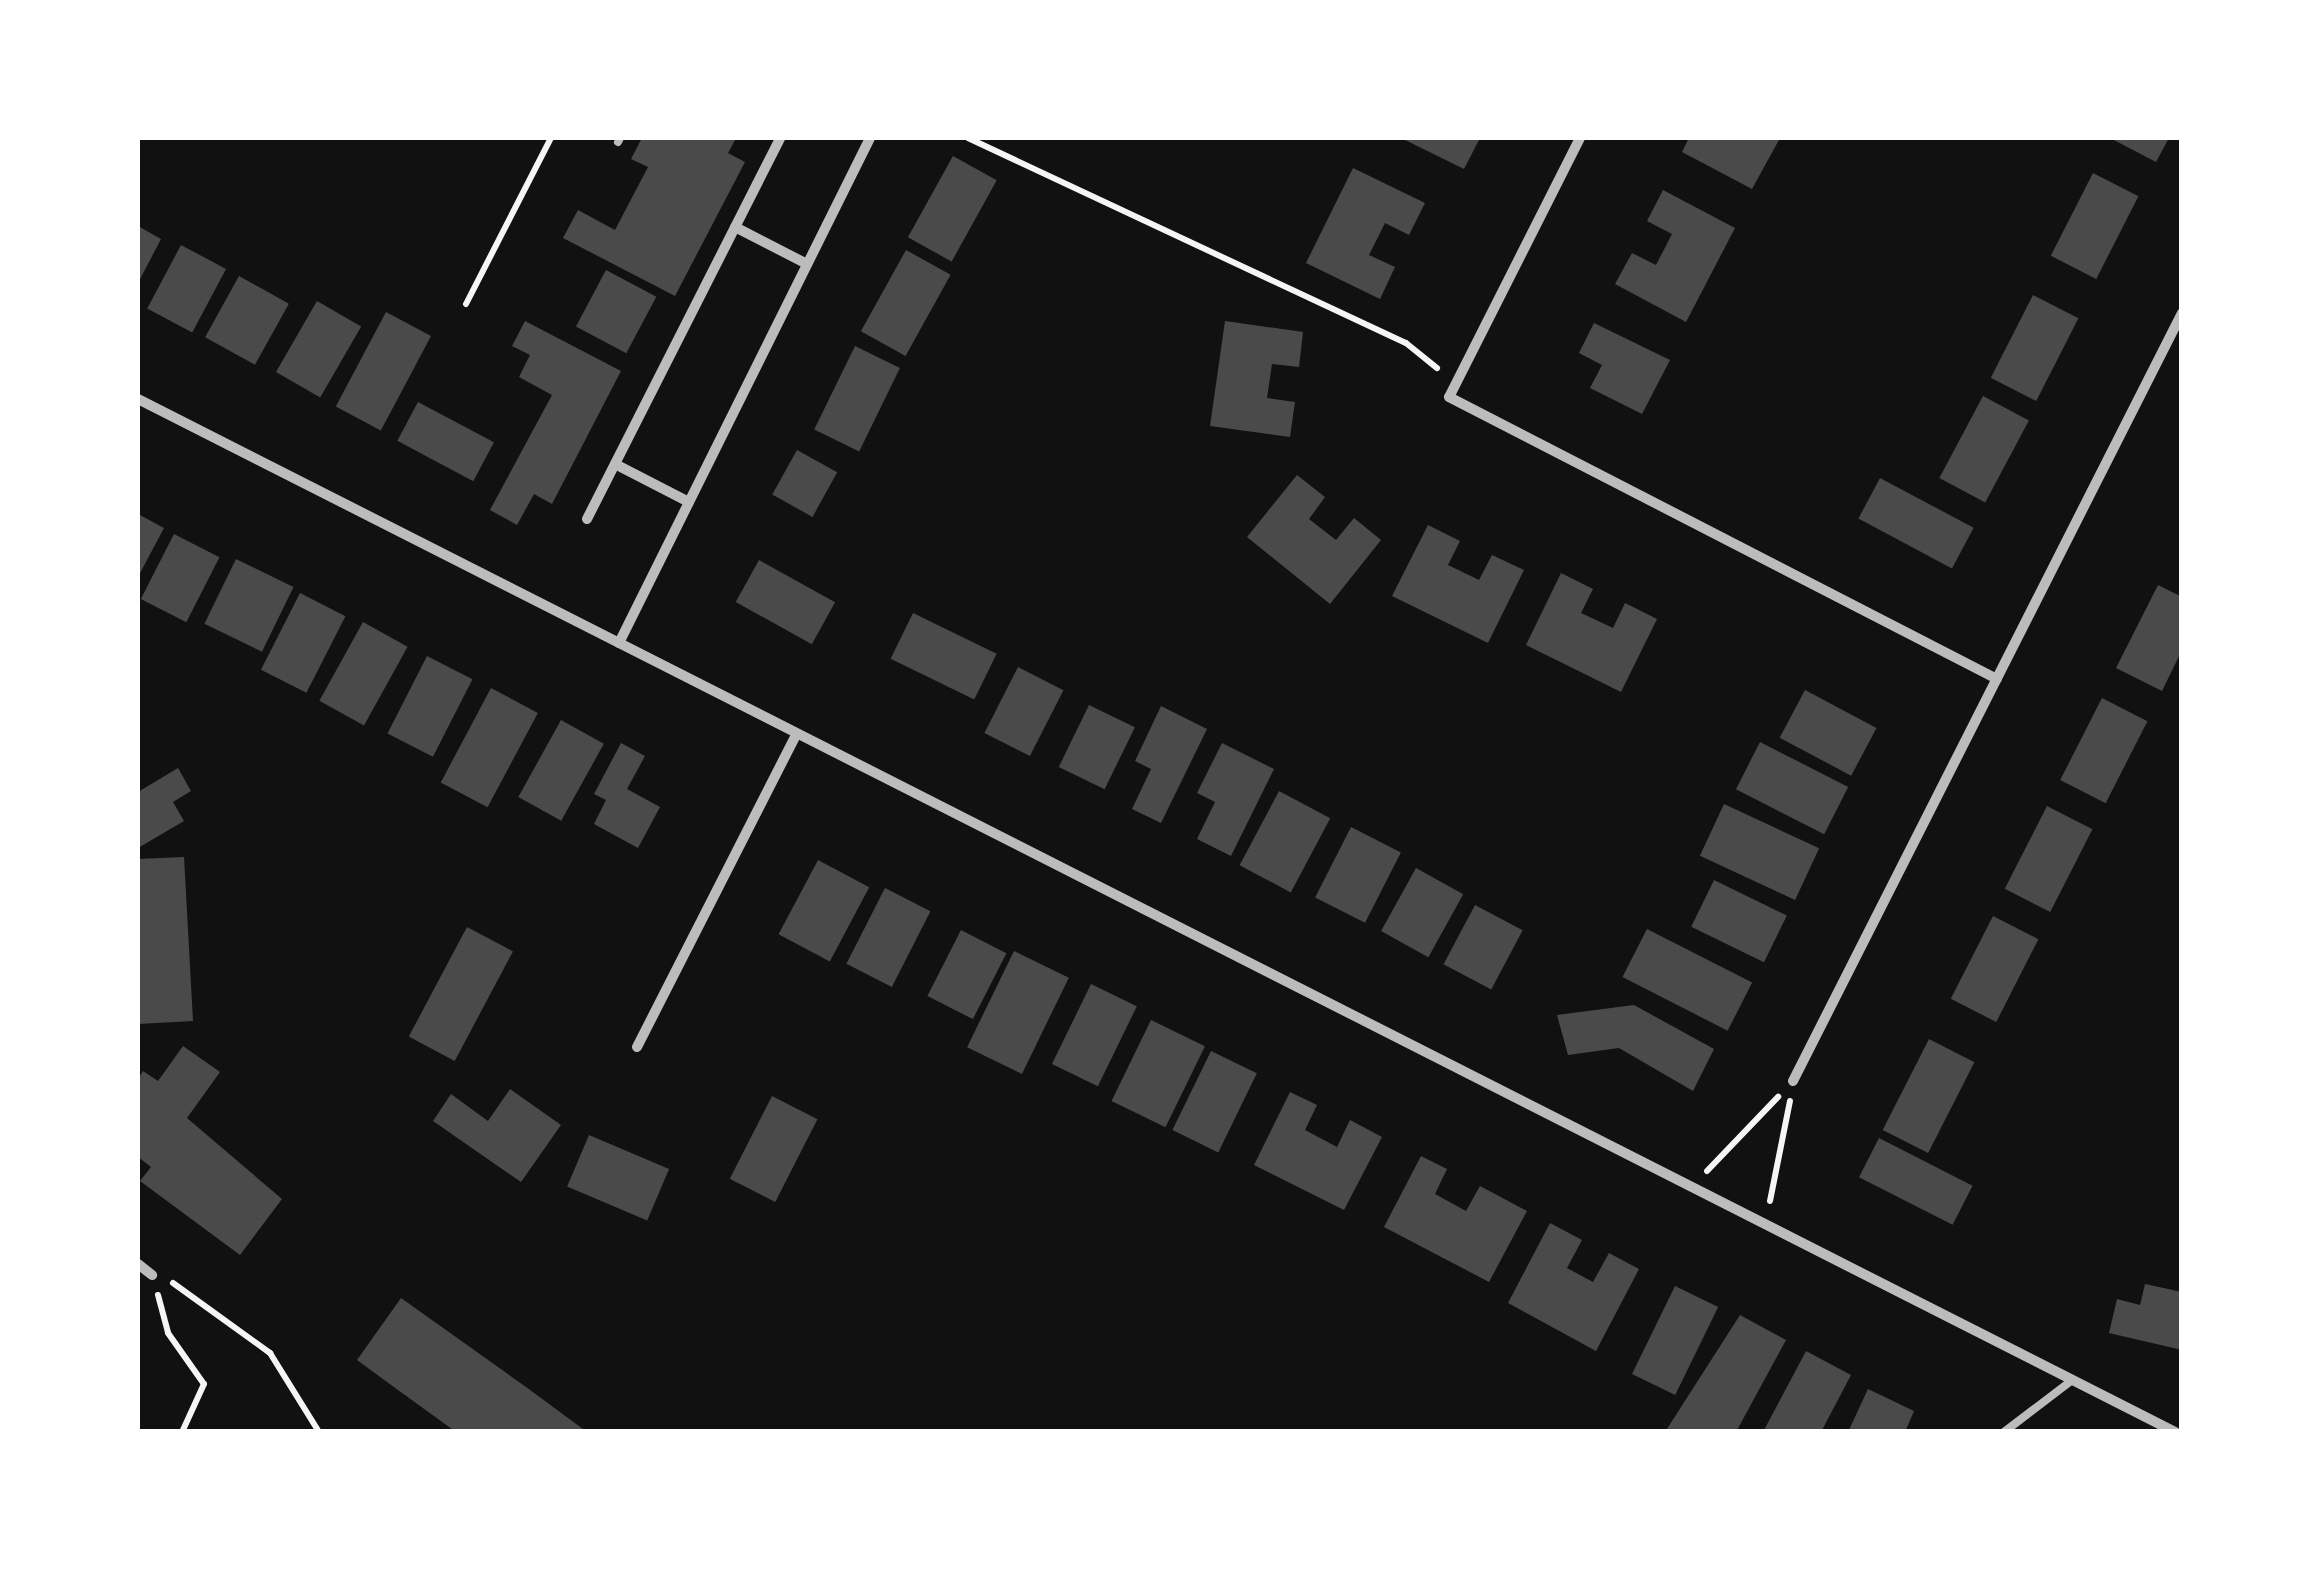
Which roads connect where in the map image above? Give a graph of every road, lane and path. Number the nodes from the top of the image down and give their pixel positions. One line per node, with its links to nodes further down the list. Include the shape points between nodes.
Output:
1 (550, 138): 8 (path)
2 (780, 138): 6 (street)
3 (870, 138): 7 (street)
4 (968, 138): 10 (path, via 1406,342 1438,368)
5 (1580, 138): 10 (street)
6 (735, 227): 7 (street); 12 (street)
7 (807, 264): 13 (street)
8 (466, 304)
9 (2182, 313): 16 (street)
10 (1450, 397): 16 (street)
11 (138, 400): 15 (street)
12 (615, 464): 13 (street); 14 (street)
13 (689, 502): 15 (street)
14 (587, 519)
15 (619, 643): 17 (street)
16 (1997, 679): 19 (street)
17 (796, 736): 18 (street); 20 (street)
18 (636, 1047)
19 (1793, 1082): 20 (path); 21 (path)
20 (1690, 1190): 21 (street)
21 (1761, 1226): 24 (street)
22 (138, 1264): 23 (street)
23 (152, 1275): 25 (path, via 168,1334 204,1384); 26 (path, via 191,1291 270,1353)
24 (2071, 1381): 27 (lane); 28 (street)
25 (182, 1432)
26 (319, 1432)
27 (2004, 1432)
28 (2175, 1432)

